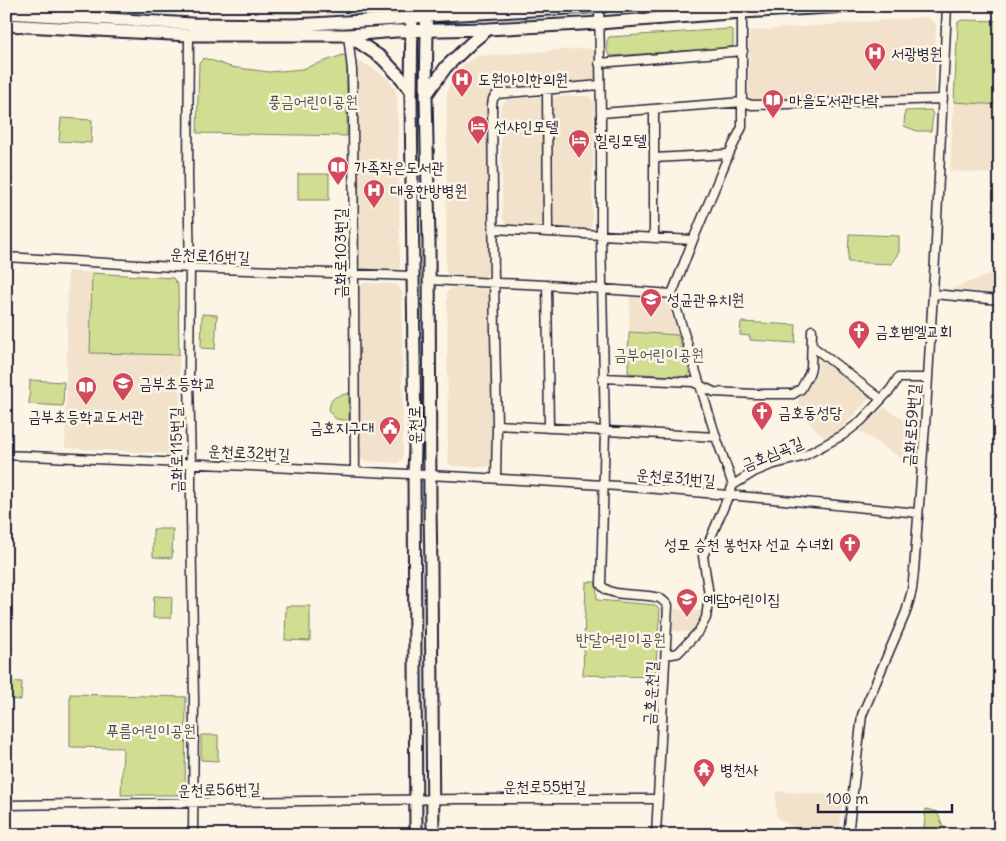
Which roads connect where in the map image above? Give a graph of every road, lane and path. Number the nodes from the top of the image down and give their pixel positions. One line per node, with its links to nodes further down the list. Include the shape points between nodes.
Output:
1 (598, 6): 2 (main road); 5 (main road); 9 (street)
2 (604, 6)
3 (847, 6): 7 (main road)
4 (948, 6): 22 (street, 금화로59번길)
5 (425, 11): 6 (main road); 13 (main road, 운천로)
6 (412, 12): 8 (main road, via 295,25 192,24); 12 (main road, 운천로)
7 (742, 12): 9 (main road); 16 (street)
8 (6, 13)
9 (599, 23): 11 (main road); 17 (street)
10 (6, 25): 14 (main road)
11 (488, 29): 13 (main road); 21 (main road, via 446,67)
12 (412, 31): 13 (main road); 15 (main road); 20 (main road, 운천로)
13 (427, 31): 21 (main road, 운천로)
14 (189, 35): 15 (main road); 34 (street, 금화로115번길)
15 (348, 35): 20 (main road, via 382,58); 35 (street, 금화로103번길, via 352,79)
16 (743, 51): 17 (street); 23 (street)
17 (599, 62): 18 (street)
18 (600, 85): 19 (street); 25 (street)
19 (547, 89): 28 (street, via 497,94 493,98); 29 (street)
20 (411, 92): 36 (main road, 운천로)
21 (426, 94): 37 (main road, 운천로)
22 (943, 99): 23 (street, via 752,106); 42 (street, 금화로59번길)
23 (743, 102): 24 (street); 26 (street, via 742,127)
24 (654, 109): 25 (street); 27 (street)
25 (601, 113): 30 (street)
26 (729, 154): 27 (street); 32 (street)
27 (654, 158): 31 (street)
28 (494, 229): 29 (street); 38 (street)
29 (548, 232): 30 (street)
30 (601, 235): 31 (street); 40 (street)
31 (654, 238): 32 (street)
32 (693, 240): 41 (street)
33 (6, 257): 34 (street, 운천로16번길)
34 (190, 268): 35 (street, 운천로16번길); 55 (street, 금화로115번길)
35 (354, 274): 36 (street, 운천로16번길); 56 (street, 금화로103번길)
36 (412, 276): 57 (main road, 운천로)
37 (429, 280): 38 (street); 58 (main road, 운천로)
38 (494, 283): 39 (street); 50 (street)
39 (547, 285): 40 (street); 51 (street)
40 (602, 288): 41 (street); 46 (street)
41 (672, 294): 48 (street)
42 (933, 294): 43 (street); 47 (street, 금화로59번길)
43 (1000, 300)
44 (812, 330): 45 (street)
45 (812, 346): 48 (street, via 809,374 796,393 714,392); 49 (street)
46 (603, 378): 48 (street, via 693,382); 52 (street)
47 (928, 378): 49 (street, 금호심곡길, via 898,378); 63 (street, 금화로59번길)
48 (700, 386): 53 (street)
49 (881, 399): 61 (street, 금호심곡길, via 843,435 802,457 754,472)
50 (497, 425): 51 (street); 59 (street)
51 (549, 428): 52 (street)
52 (605, 431): 53 (street); 60 (street)
53 (716, 437): 61 (street)
54 (6, 455): 55 (street, 운천로32번길)
55 (192, 463): 56 (street, 운천로32번길); 68 (street, 금화로115번길)
56 (355, 471): 57 (street, 운천로32번길)
57 (414, 474): 58 (street, 운천로32번길); 66 (main road, 운천로)
58 (430, 474): 59 (street, 운천로31번길); 67 (main road, 운천로)
59 (496, 478): 60 (street, 운천로31번길)
60 (604, 485): 62 (street, 운천로31번길); 64 (street, 금호운천길, via 601,586 611,592 660,598 668,605)
61 (733, 485): 62 (street, 금호심곡길)
62 (729, 495): 63 (street, 운천로31번길); 64 (street, 금호심곡길, via 703,556 709,595 706,618 700,631 678,653)
63 (918, 513): 74 (street, 금화로59번길, via 912,590 906,612 862,715)
64 (666, 655): 65 (street, 금호운천길)
65 (658, 799): 67 (street, 운천로55번길); 73 (street, 금호운천길)
66 (415, 800): 67 (street, 운천로56번길); 68 (street, 운천로56번길); 71 (main road, 운천로)
67 (433, 800): 72 (main road, 운천로)
68 (193, 803): 69 (street, 운천로56번길); 70 (street, 금화로115번길)
69 (6, 805)
70 (193, 835)
71 (416, 835)
72 (433, 835)
73 (656, 835)
74 (848, 835)

